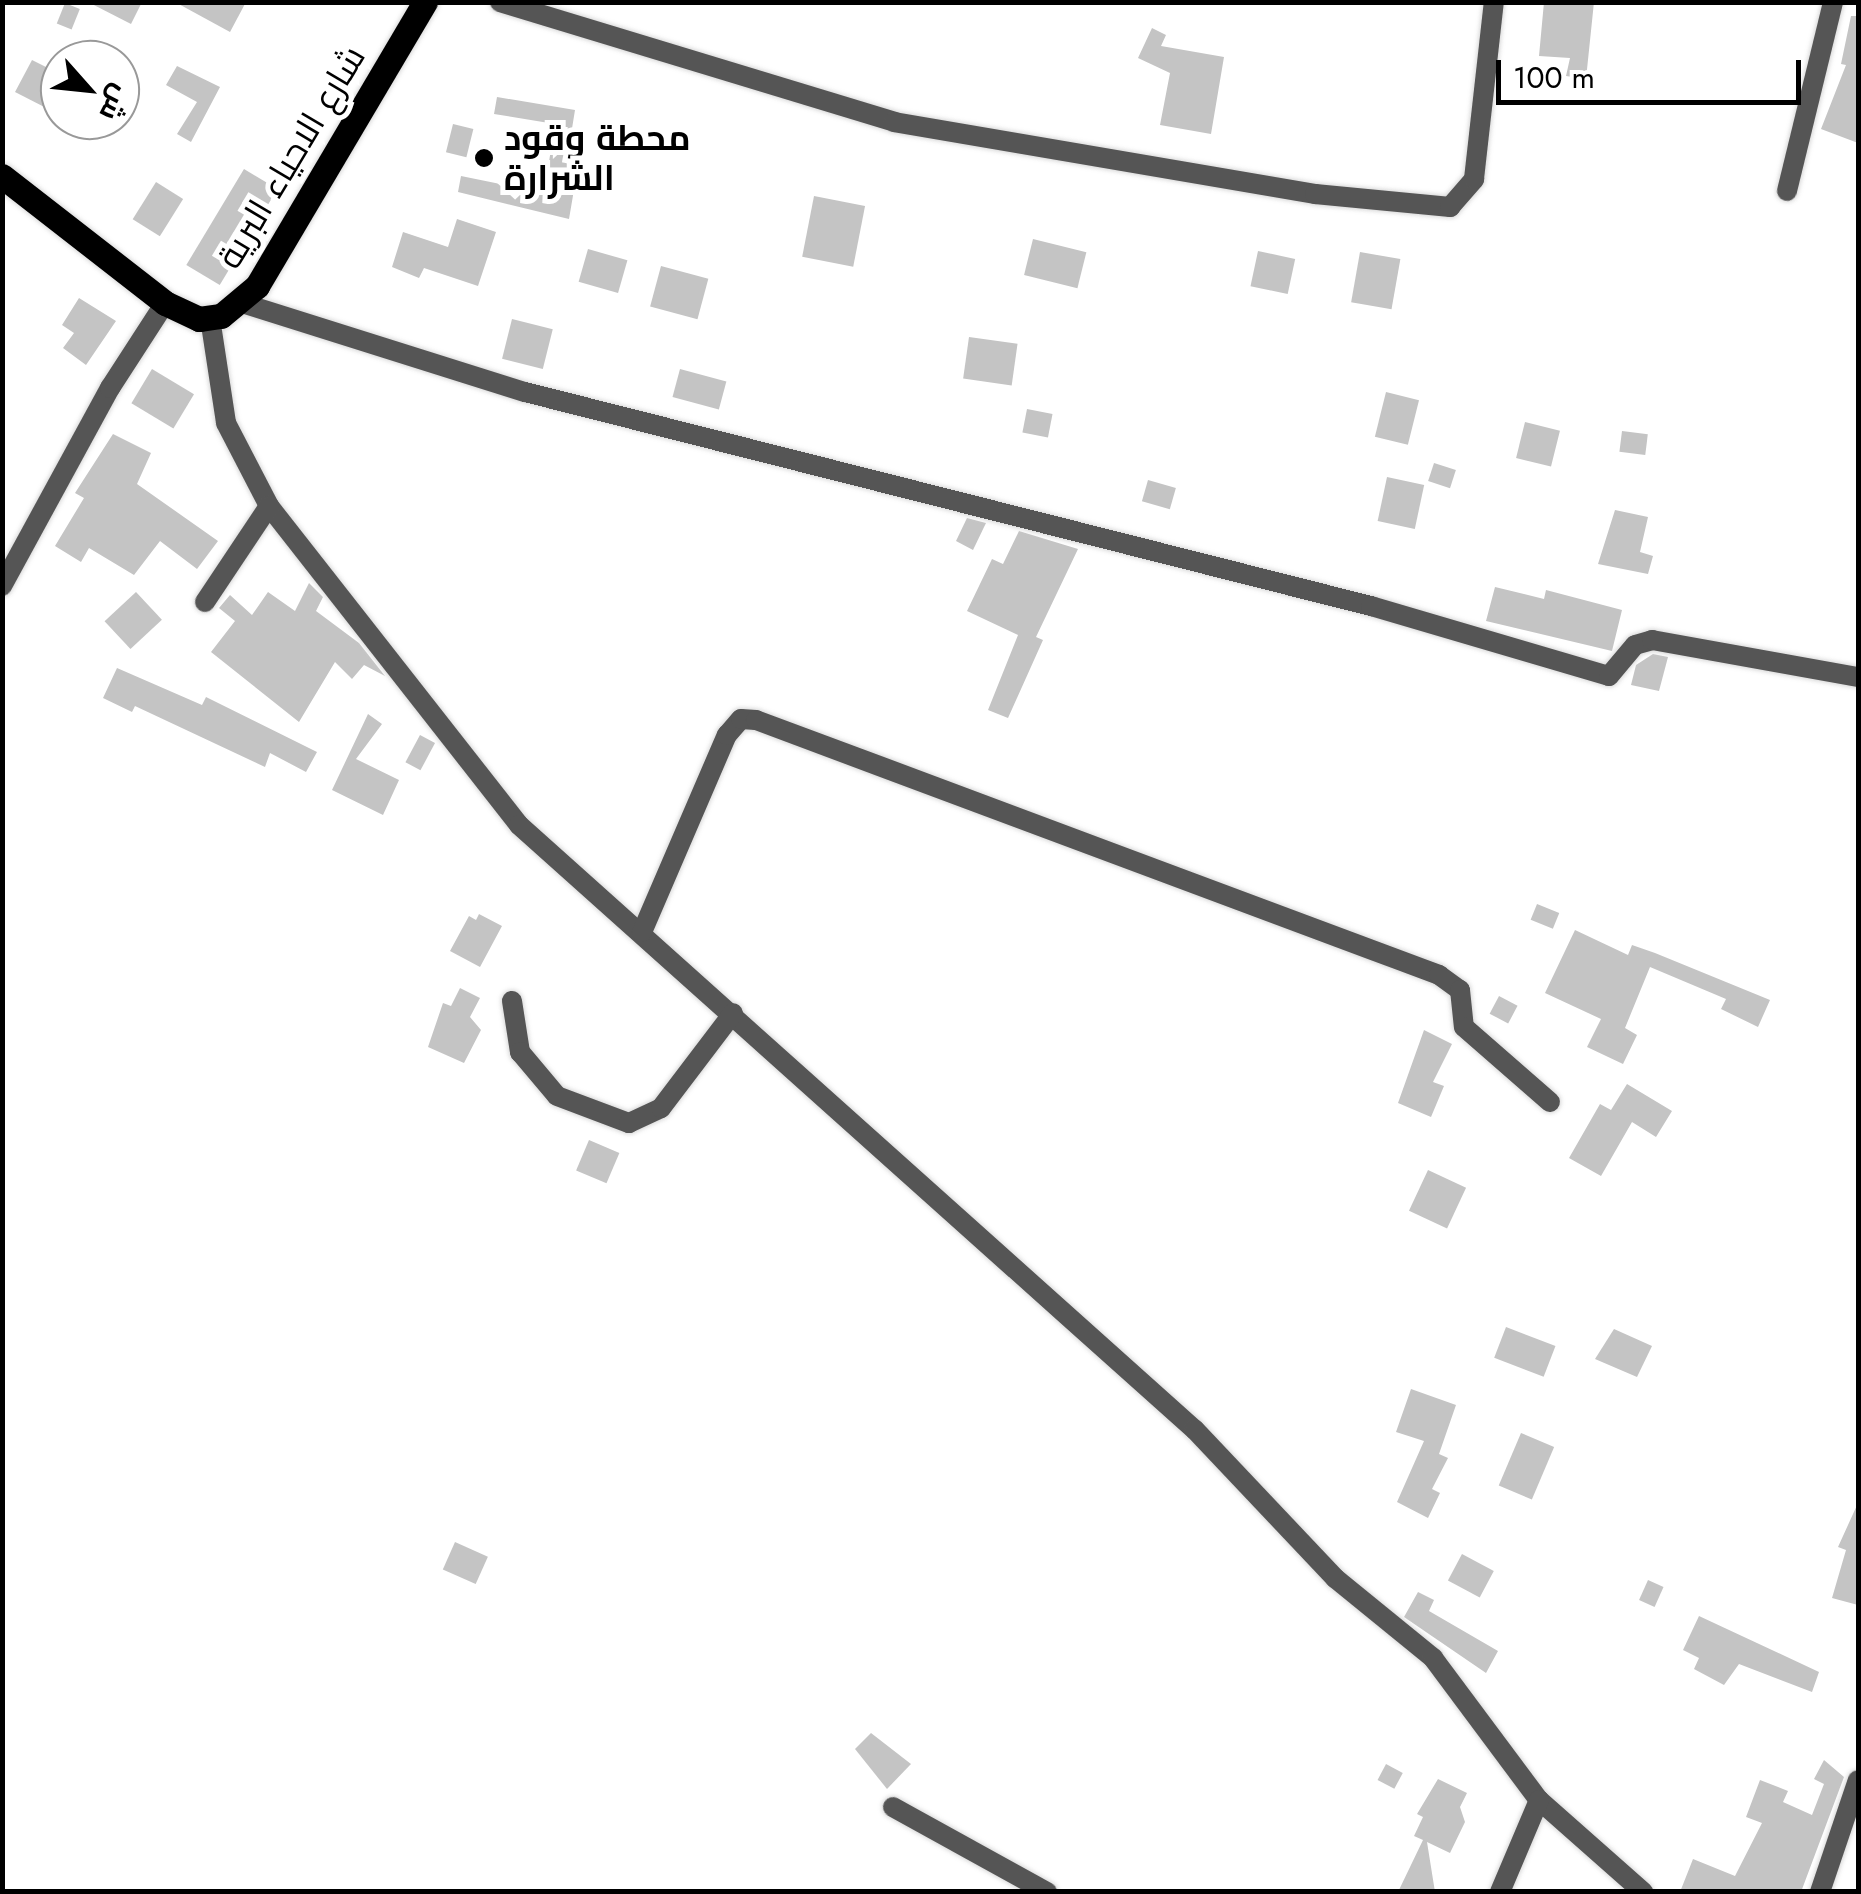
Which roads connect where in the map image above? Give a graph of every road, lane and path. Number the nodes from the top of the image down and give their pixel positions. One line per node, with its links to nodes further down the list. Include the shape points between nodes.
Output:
1 (425, 2): 8 (main road, شارع الاحياء البرية)
2 (500, 2): 3 (street, via 894,122 1315,194 1450,208 1474,179)
3 (1494, 2)
4 (1833, 2): 6 (street)
5 (2, 176): 7 (main road)
6 (1787, 191)
7 (165, 303): 9 (main road); 11 (street)
8 (242, 303): 9 (main road, شارع الاحياء البرية); 13 (street, via 525,392 1371,606 1609,676 1637,643 1664,640)
9 (210, 318): 10 (street, via 226,423)
10 (269, 506): 12 (street); 14 (street, via 520,825)
11 (2, 586)
12 (204, 602)
13 (1858, 677)
14 (642, 932): 16 (street); 17 (street, via 727,735 741,719 756,720 1438,975 1460,990 1464,1027)
15 (512, 1001): 16 (street, via 520,1052 556,1096 628,1123 661,1108)
16 (734, 1014): 19 (street, via 1195,1430 1335,1578 1432,1658)
17 (1550, 1102)
18 (1858, 1780): 24 (street)
19 (1540, 1800): 22 (street); 23 (street)
20 (893, 1807): 21 (street)
21 (1046, 1892)
22 (1500, 1892)
23 (1643, 1892)
24 (1820, 1892)

